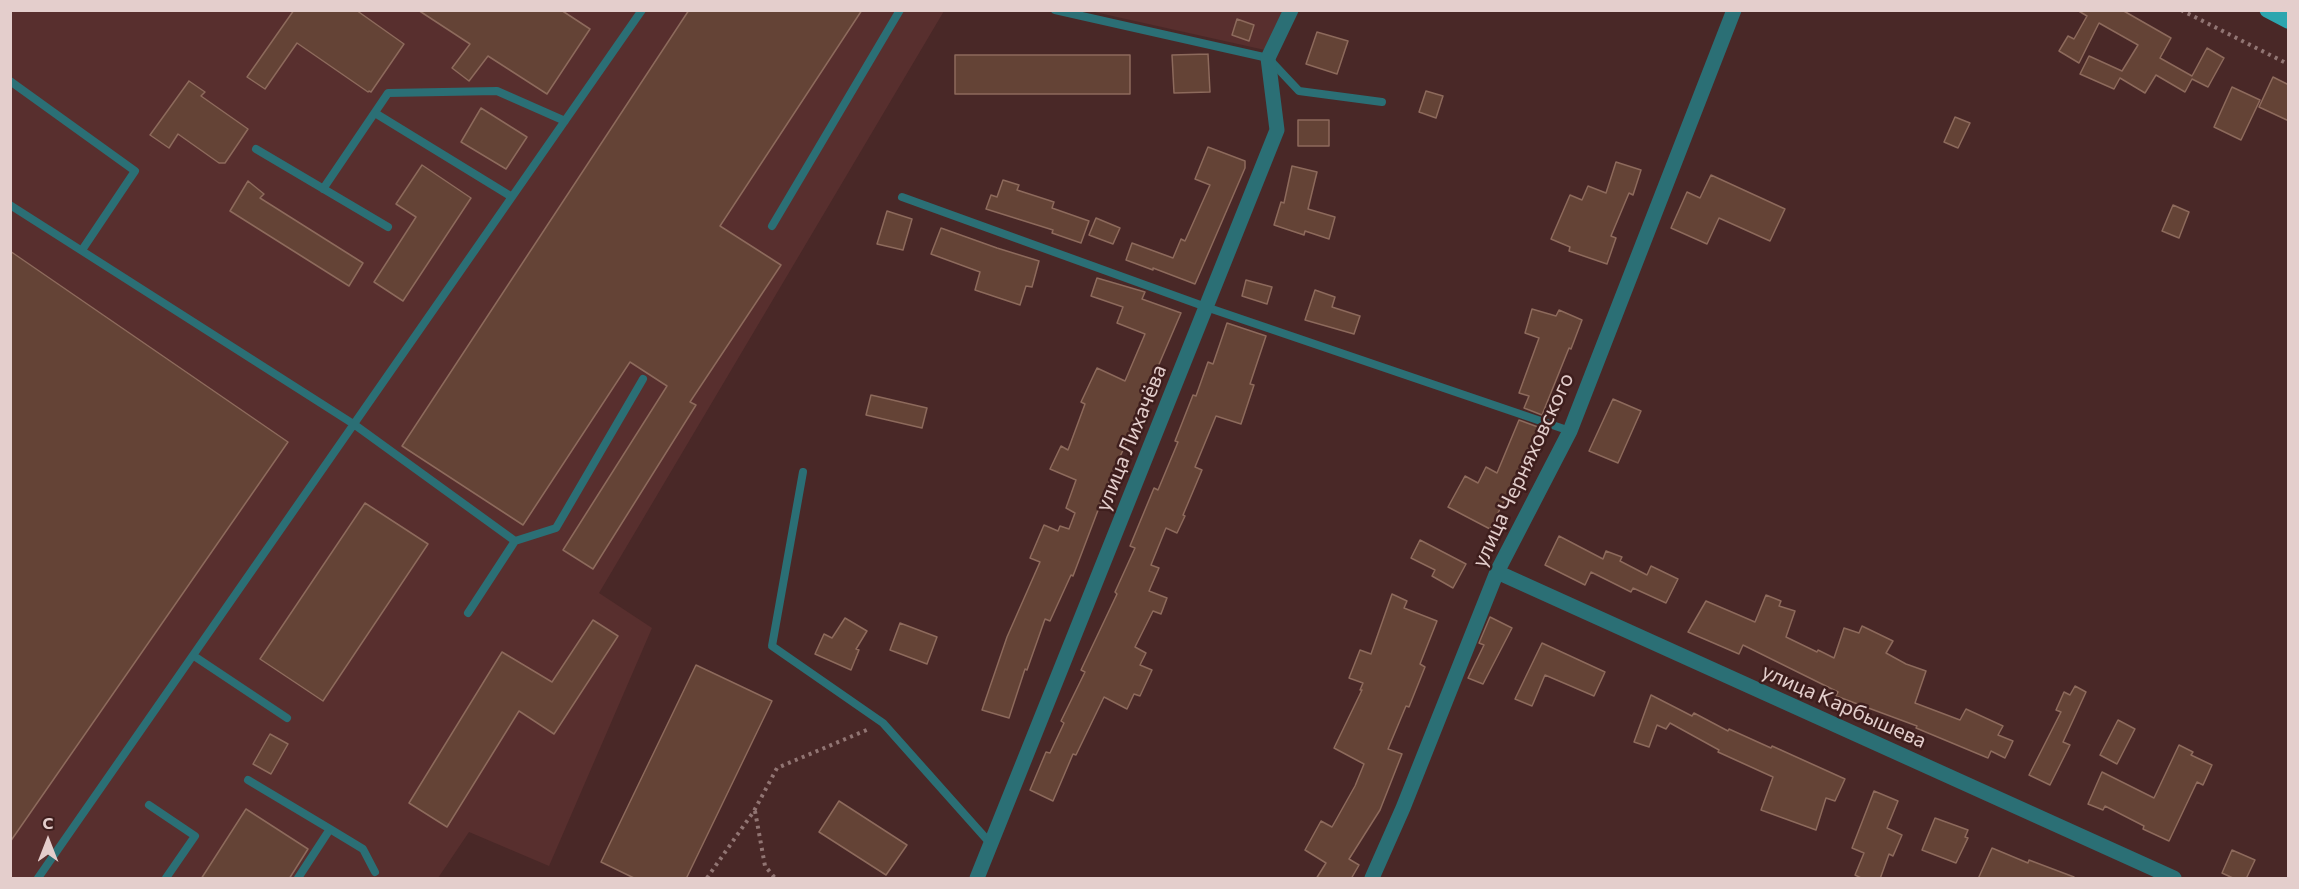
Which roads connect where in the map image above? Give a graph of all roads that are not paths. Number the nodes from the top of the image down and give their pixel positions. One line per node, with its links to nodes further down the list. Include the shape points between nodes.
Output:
1 (900, 10): 18 (lane)
2 (1055, 10): 8 (lane)
3 (1291, 10): 8 (street)
4 (1734, 10): 24 (street, улица Черняховского)
5 (2267, 10): 7 (main road)
6 (639, 12): 12 (lane)
7 (2289, 21)
8 (1268, 58): 10 (lane, via 1299,91); 21 (street, улица Лихачёва, via 1277,130)
9 (10, 81): 20 (lane, via 135,171)
10 (1382, 102)
11 (375, 112): 12 (lane, via 388,93 497,91); 14 (lane); 15 (lane)
12 (565, 121): 15 (lane)
13 (256, 148): 14 (lane)
14 (323, 189): 19 (lane)
15 (512, 197): 23 (lane)
16 (902, 197): 21 (lane)
17 (10, 205): 20 (lane)
18 (772, 226)
19 (388, 227)
20 (82, 250): 23 (lane)
21 (1206, 307): 24 (lane); 34 (street, улица Лихачёва)
22 (643, 379): 26 (lane, via 556,528)
23 (355, 425): 26 (lane); 29 (lane)
24 (1570, 431): 27 (street, улица Черняховского)
25 (802, 472): 34 (lane, via 772,646 883,723)
26 (515, 541): 28 (lane)
27 (1497, 572): 40 (street, улица Черняховского); 41 (street, улица Карбышева)
28 (468, 613)
29 (194, 656): 30 (lane); 36 (lane)
30 (287, 718)
31 (248, 780): 33 (lane)
32 (149, 805): 37 (lane, via 195,836)
33 (330, 829): 35 (lane, via 363,849); 38 (lane)
34 (990, 843): 39 (street, улица Лихачёва)
35 (375, 872)
36 (38, 879)
37 (166, 879)
38 (298, 879)
39 (977, 879)
40 (1372, 879)
41 (2174, 879)

